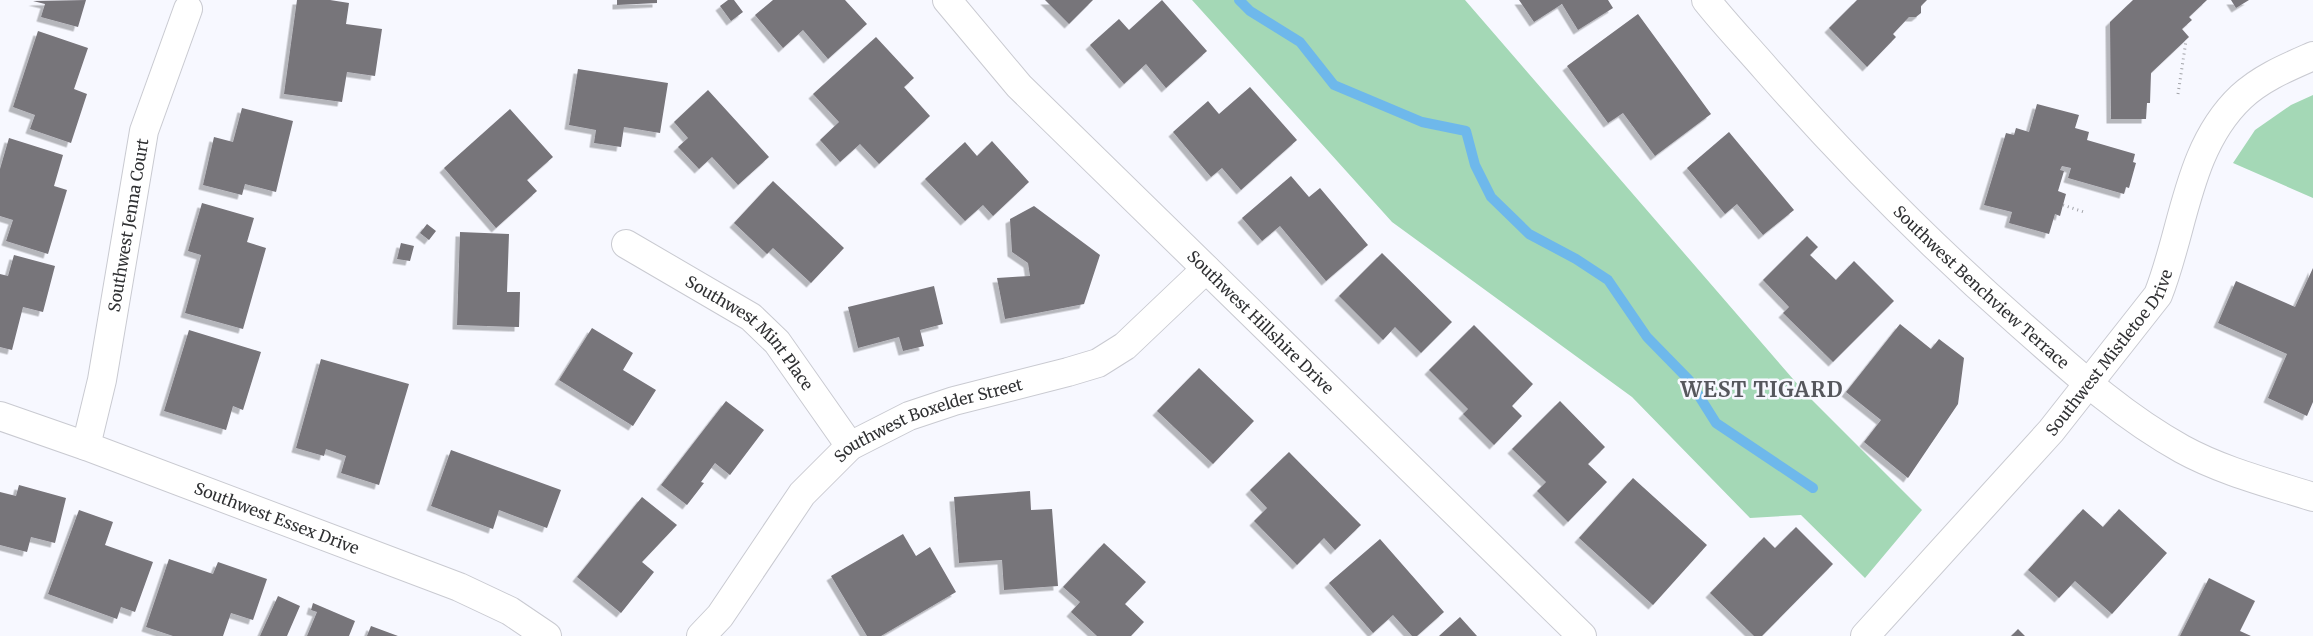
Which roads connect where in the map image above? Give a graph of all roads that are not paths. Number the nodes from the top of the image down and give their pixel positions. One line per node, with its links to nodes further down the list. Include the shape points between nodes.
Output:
1 (947, 0): 6 (street, Southwest Hillshire Drive, via 1019,86)
2 (1708, 1): 7 (street, Southwest Benchview Terrace, via 1804,112 1932,244)
3 (188, 9): 9 (street, Southwest Jenna Court, via 144,131 102,380)
4 (2313, 56): 7 (street, Southwest Mistletoe Drive, via 2268,77 2241,97 2221,120 2197,165 2169,268 2158,294)
5 (626, 244): 10 (street, Southwest Mint Place, via 752,317 777,342)
6 (1206, 269): 10 (street, Southwest Boxelder Street, via 1125,346 1098,363 909,416); 14 (street, Southwest Hillshire Drive)
7 (2088, 383): 11 (street, Southwest Benchview Terrace, via 2144,425 2183,449 2222,467); 15 (street, Southwest Mistletoe Drive, via 2051,431)
8 (0, 416): 9 (street, Southwest Essex Drive)
9 (86, 446): 12 (street, Southwest Essex Drive, via 459,587 510,611)
10 (850, 446): 13 (street, Southwest Boxelder Street, via 802,494 720,616)
11 (2313, 497)
12 (547, 636)
13 (701, 636)
14 (1582, 636)
15 (1866, 636)

